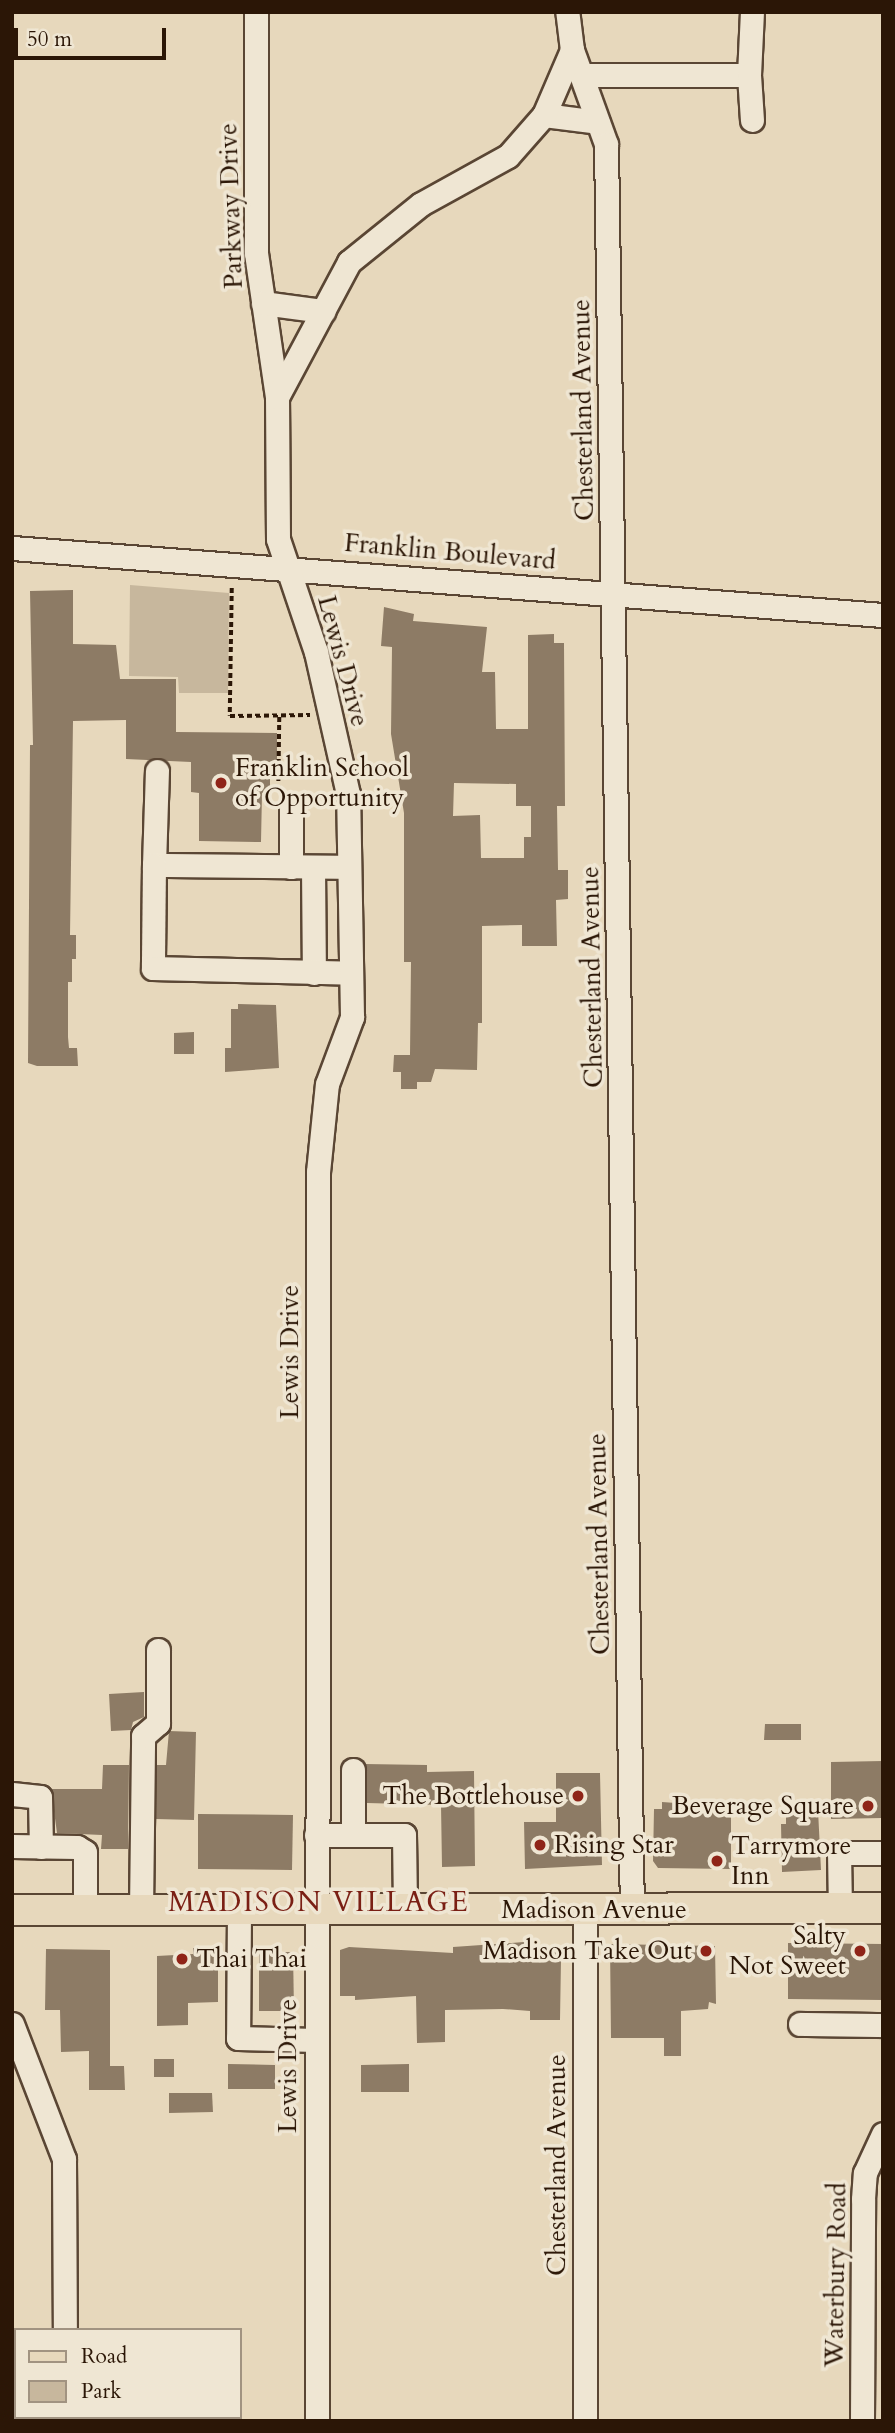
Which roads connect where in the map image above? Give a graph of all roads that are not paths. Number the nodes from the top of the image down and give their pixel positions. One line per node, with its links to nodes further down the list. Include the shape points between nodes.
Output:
1 (256, 12): 10 (street, Parkway Drive, via 256,253)
2 (567, 12): 4 (street)
3 (752, 12): 6 (street)
4 (572, 50): 5 (street, Chesterland Avenue); 7 (street, Lewis Drive)
5 (582, 75): 6 (street); 9 (street, Chesterland Avenue)
6 (750, 75): 8 (street)
7 (544, 115): 9 (street); 11 (street, Lewis Drive, via 508,156 421,204 349,262)
8 (752, 120)
9 (598, 122): 15 (street, Chesterland Avenue, via 606,144)
10 (263, 303): 11 (street); 12 (street, Parkway Drive)
11 (323, 311): 12 (street, Lewis Drive)
12 (277, 397): 14 (street, Lewis Drive, via 274,510)
13 (12, 548): 14 (street, Franklin Boulevard)
14 (286, 567): 15 (street, Franklin Boulevard); 21 (street, Lewis Drive, via 316,652 348,794)
15 (614, 594): 16 (street, Franklin Boulevard); 34 (street, Chesterland Avenue)
16 (883, 615)
17 (157, 771): 19 (street)
18 (290, 800): 20 (street)
19 (154, 866): 20 (street); 22 (street, via 153,968)
20 (302, 867): 21 (street); 22 (street)
21 (349, 867): 23 (street, Lewis Drive)
22 (314, 973): 23 (street)
23 (351, 974): 27 (street, Lewis Drive, via 352,1017 327,1084 318,1172)
24 (158, 1650): 38 (street, via 158,1723 143,1736)
25 (353, 1770): 28 (street)
26 (12, 1794): 30 (street, via 40,1797)
27 (316, 1835): 28 (street); 40 (street, Lewis Drive)
28 (354, 1835): 41 (street, via 404,1835)
29 (12, 1846): 30 (street)
30 (41, 1847): 37 (street, via 78,1847 85,1852)
31 (883, 1853): 35 (street, via 839,1853)
32 (883, 1908): 35 (main road, Madison Avenue)
33 (585, 1909): 34 (main road, Madison Avenue); 41 (main road, Madison Avenue); 49 (street, Chesterland Avenue)
34 (632, 1909): 35 (main road, Madison Avenue)
35 (840, 1909)
36 (12, 1910): 37 (main road, Madison Avenue)
37 (85, 1910): 38 (main road, Madison Avenue)
38 (141, 1910): 39 (main road, Madison Avenue)
39 (239, 1910): 40 (main road, Madison Avenue); 45 (street, via 238,2038)
40 (316, 1910): 41 (main road, Madison Avenue); 45 (street, Lewis Drive)
41 (405, 1910)
42 (12, 2024): 47 (street, via 64,2159)
43 (800, 2024): 44 (street)
44 (883, 2025)
45 (316, 2040): 48 (street, Lewis Drive)
46 (883, 2134): 50 (street, Waterbury Road, via 864,2186)
47 (65, 2328)
48 (317, 2421)
49 (585, 2421)
50 (862, 2421)

